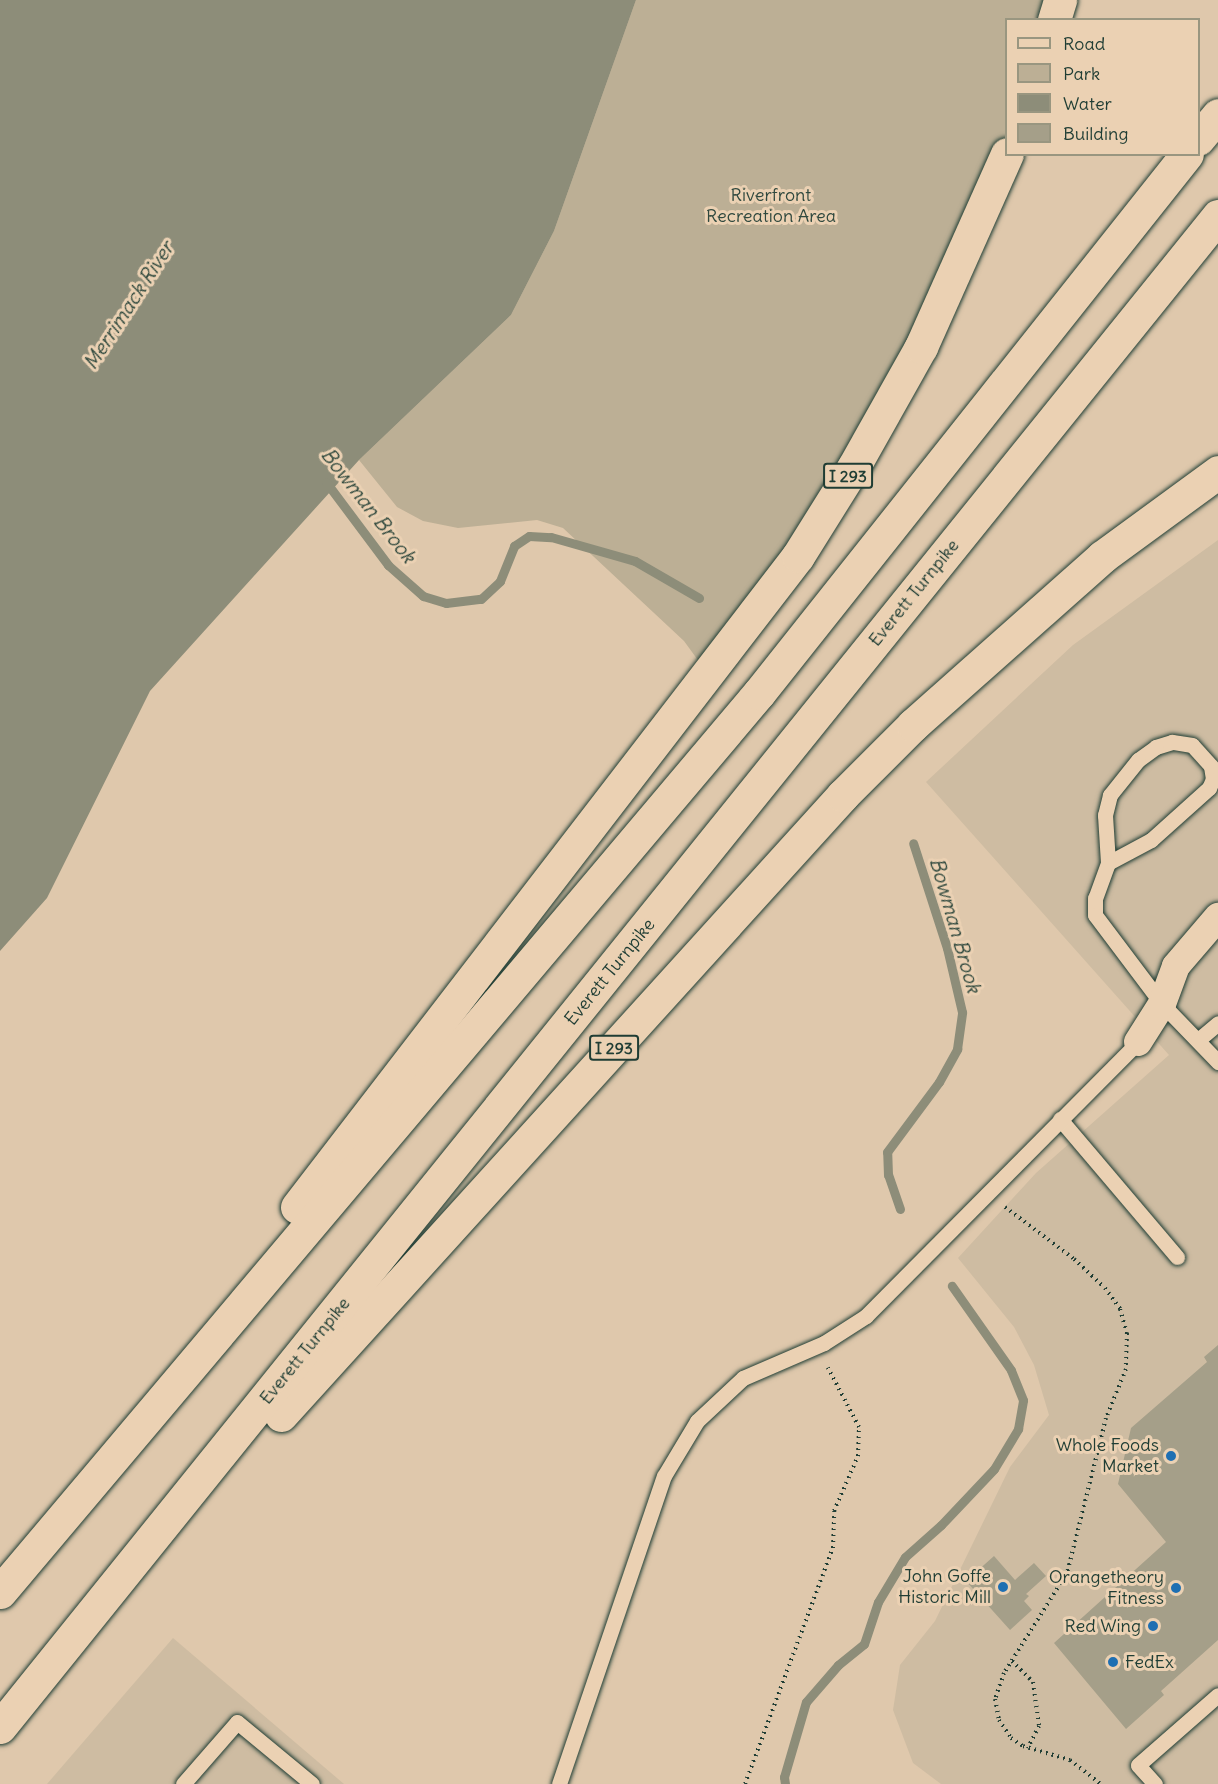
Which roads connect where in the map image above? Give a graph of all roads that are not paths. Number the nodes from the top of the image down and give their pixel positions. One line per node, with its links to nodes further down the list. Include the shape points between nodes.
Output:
1 (1060, 0): 2 (highway)
2 (1055, 18)
3 (1218, 115): 4 (highway)
4 (1200, 138)
5 (1006, 156): 18 (highway, I 293, via 921,347 798,556)
6 (1184, 156): 18 (highway, via 759,693)
7 (1218, 216): 19 (highway, Everett Turnpike)
8 (1218, 472): 19 (highway, I 293, via 1102,557 996,648 843,795)
9 (1108, 863): 9 (lane, via 1105,815 1120,779 1156,747 1172,742 1192,745 1211,766 1213,779 1209,788 1151,840); 11 (lane, via 1095,898 1095,915)
10 (1218, 917): 11 (street, via 1176,966)
11 (1162, 1004): 13 (lane); 14 (street)
12 (1218, 1023): 13 (lane)
13 (1198, 1040): 15 (lane)
14 (1138, 1042): 16 (lane)
15 (1218, 1062)
16 (1060, 1119): 17 (lane); 24 (lane, via 866,1316 824,1343 743,1378 698,1421 664,1476)
17 (1177, 1257)
18 (8, 1582)
19 (51, 1667): 21 (highway, Everett Turnpike / I 293)
20 (1218, 1695): 25 (lane, via 1138,1765)
21 (0, 1727)
22 (183, 1784): 23 (lane, via 237,1722)
23 (312, 1784)
24 (560, 1784)
25 (1155, 1784)

